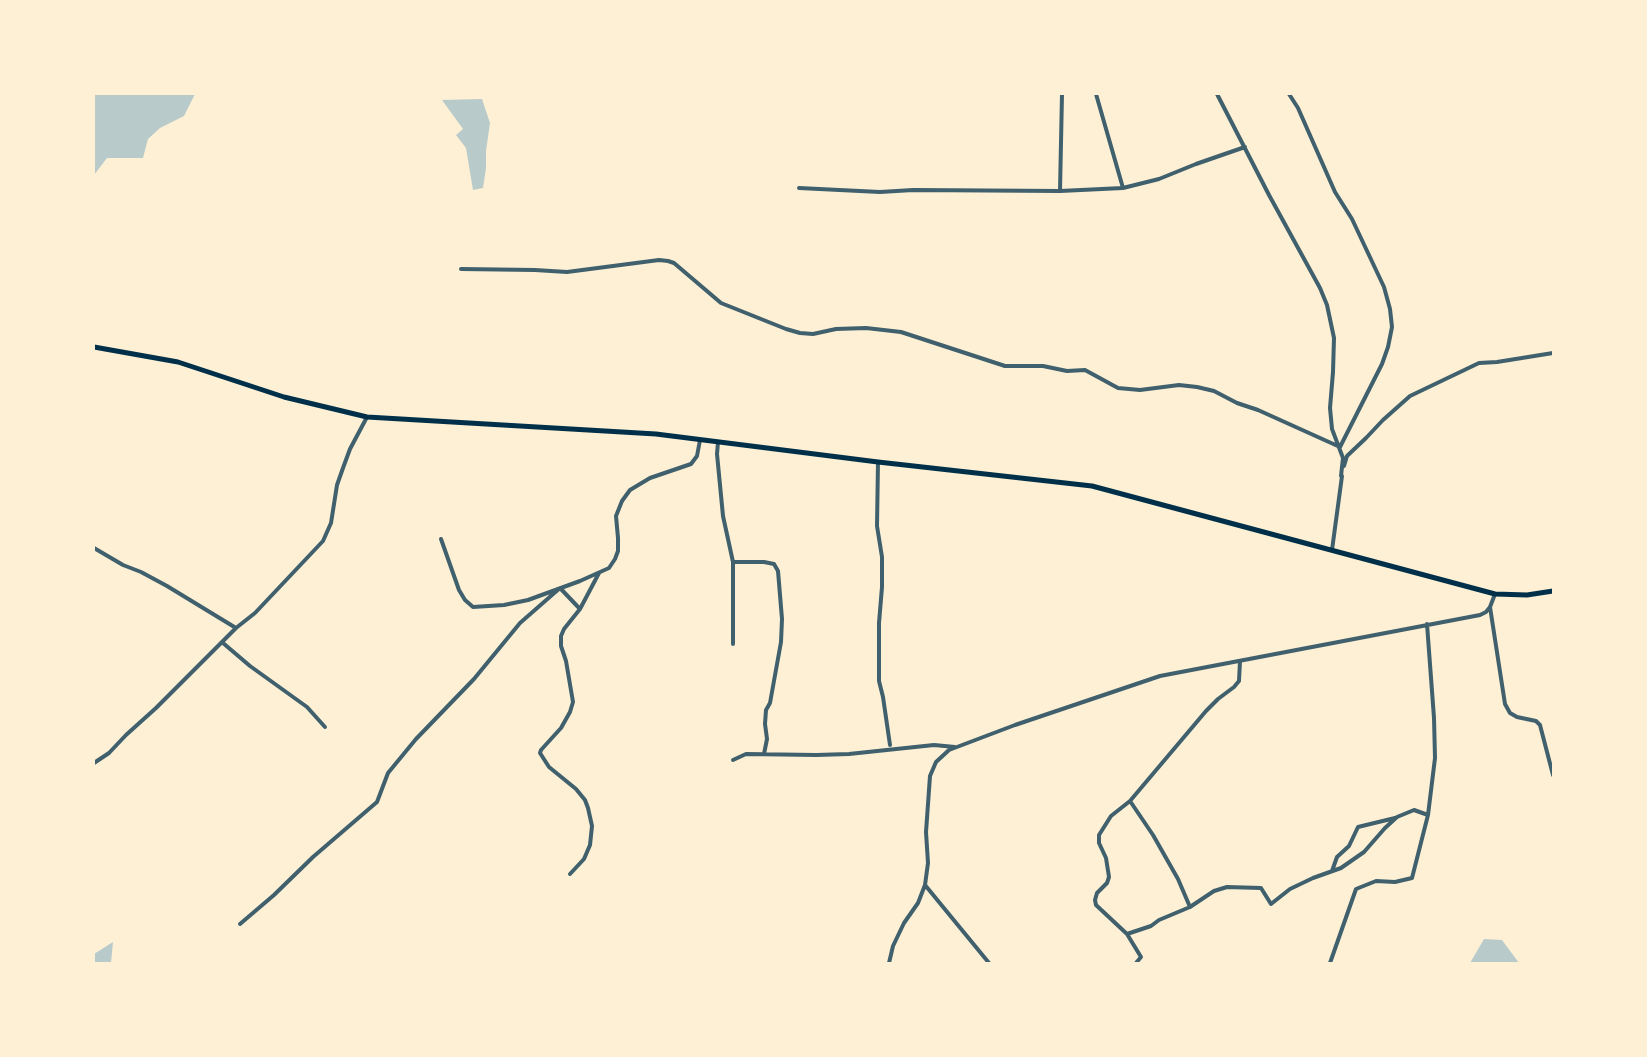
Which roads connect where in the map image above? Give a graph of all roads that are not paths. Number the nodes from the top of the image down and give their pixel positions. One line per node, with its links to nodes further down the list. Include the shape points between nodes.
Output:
1 (1062, 94): 8 (street)
2 (1096, 94): 7 (street)
3 (1217, 94): 5 (street)
4 (1289, 94): 15 (street, via 1384,287 1390,309 1391,334 1382,364)
5 (1246, 147): 7 (street, via 1159,179); 15 (street, via 1327,305 1334,338 1330,408 1332,429)
6 (799, 188): 8 (street, via 852,192)
7 (1123, 188): 8 (street)
8 (1060, 191)
9 (461, 269): 15 (street, via 567,272 668,261 721,304 786,330 813,334 836,328 900,332 1000,365 1085,370 1118,388 1197,387 1214,391)
10 (94, 347): 12 (main road, via 178,362 284,397)
11 (1553, 353): 17 (street, via 1479,362 1410,396 1347,456)
12 (367, 416): 13 (main road, via 656,434); 29 (street, via 343,468 331,524 323,541 255,613)
13 (700, 440): 14 (main road); 22 (street, via 697,456 691,464 650,478 630,490 616,516 618,551 609,568)
14 (718, 442): 16 (main road); 21 (street, via 723,516)
15 (1340, 446): 17 (street)
16 (878, 462): 20 (main road, via 1092,486); 34 (street, via 877,526 882,558 879,681)
17 (1342, 476): 20 (street)
18 (441, 539): 23 (street, via 459,590 473,607 528,600)
19 (94, 548): 29 (street, via 167,586)
20 (1332, 550): 25 (main road)
21 (733, 562): 31 (street); 36 (street, via 764,562 774,564 778,570 781,642 766,710)
22 (599, 573): 23 (street); 27 (street)
23 (560, 588): 27 (street); 47 (street, via 520,623 474,679 416,740 388,773 377,802)
24 (1553, 591): 25 (main road, via 1527,595)
25 (1496, 594): 26 (street)
26 (1490, 607): 28 (street, via 1480,615); 39 (street, via 1505,704 1510,713 1540,725)
27 (580, 609): 44 (street, via 560,636 573,702 561,728 540,753 549,767 576,789 588,808 592,826 590,845 584,859)
28 (1427, 624): 32 (street); 41 (street, via 1435,758)
29 (236, 628): 30 (street)
30 (223, 643): 33 (street, via 307,707); 38 (street)
31 (733, 644)
32 (1240, 661): 35 (street, via 1160,676); 40 (street, via 1239,681 1234,688 1206,711)
33 (325, 727)
34 (890, 745)
35 (957, 747): 36 (street, via 934,745 849,754); 45 (street, via 936,762 930,776)
36 (764, 754): 37 (street, via 746,754)
37 (733, 760)
38 (94, 763)
39 (1553, 775)
40 (1130, 801): 46 (street, via 1178,879); 48 (street, via 1110,816 1099,835 1110,877 1095,900 1096,905)
41 (1428, 815): 42 (street, via 1414,810); 52 (street, via 1412,878 1395,882 1376,881 1356,889)
42 (1397, 817): 43 (street, via 1364,852); 43 (street, via 1358,827 1349,846 1337,857)
43 (1332, 871): 46 (street, via 1290,889 1271,904 1260,888 1227,887 1214,891)
44 (570, 874)
45 (925, 885): 49 (street, via 892,946); 50 (street)
46 (1190, 907): 48 (street)
47 (240, 924)
48 (1127, 934): 51 (street, via 1141,957)
49 (889, 963)
50 (989, 963)
51 (1136, 963)
52 (1330, 963)

